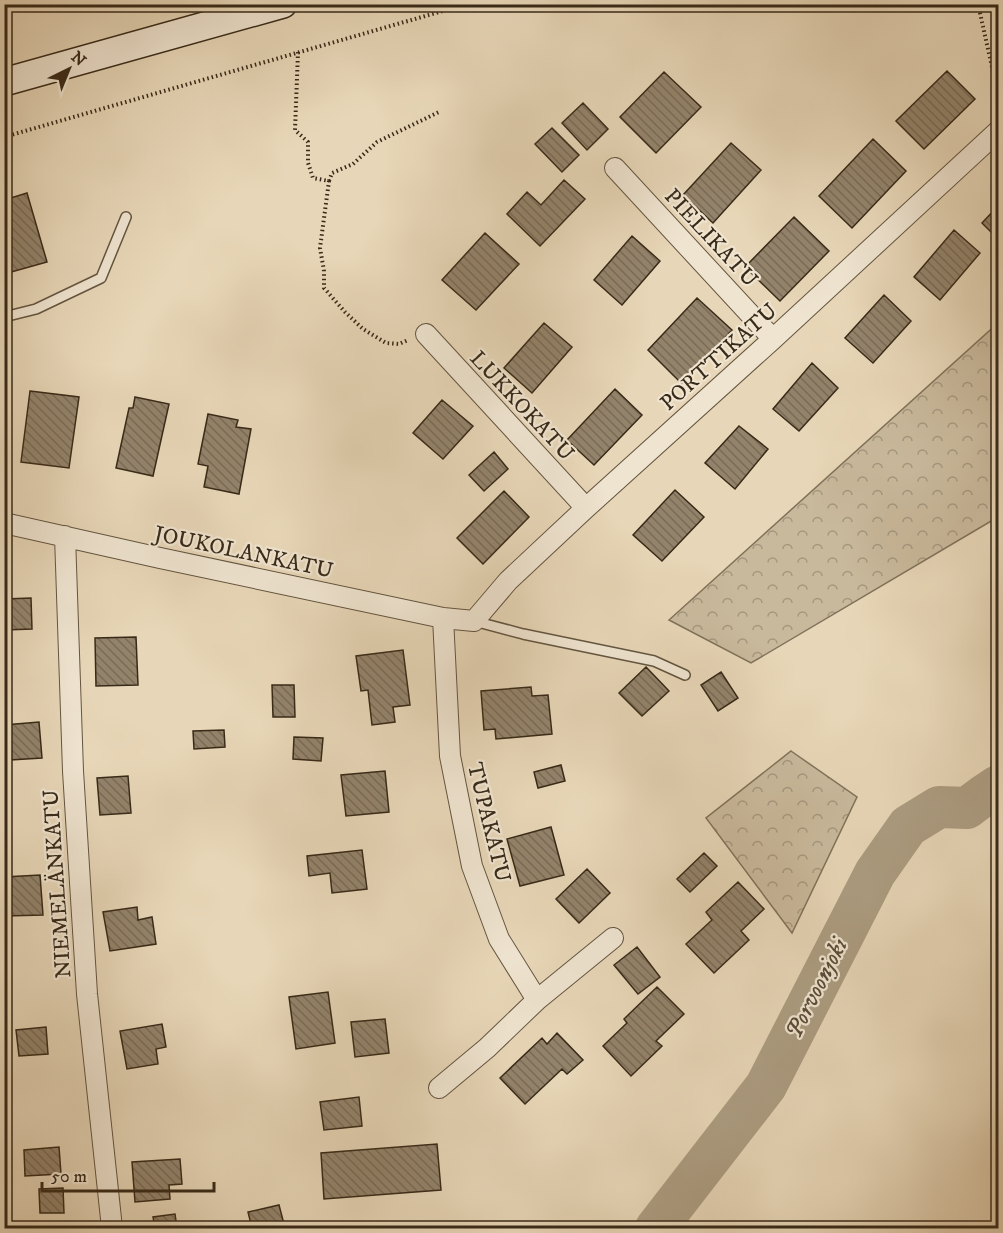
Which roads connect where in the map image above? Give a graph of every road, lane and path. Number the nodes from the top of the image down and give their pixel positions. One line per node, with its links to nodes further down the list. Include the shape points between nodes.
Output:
1 (283, 4): 5 (main road)
2 (467, 4): 4 (path)
3 (978, 4): 6 (path)
4 (298, 52): 9 (path); 11 (path, via 295,130 308,142 313,178)
5 (4, 82)
6 (999, 100)
7 (439, 112): 11 (path, via 377,142 353,164 332,173)
8 (999, 131): 15 (street, PORTTIKATU)
9 (4, 137)
10 (615, 168): 15 (street, PIELIKATU)
11 (329, 181): 14 (path, via 320,248 324,288 363,329 386,343 399,344)
12 (126, 217): 13 (lane, via 101,278 36,309)
13 (4, 317)
14 (426, 334): 16 (street, LUKKOKATU)
15 (773, 339): 16 (street, PORTTIKATU)
16 (586, 508): 20 (street, PORTTIKATU, via 508,581)
17 (4, 523): 18 (street, JOUKOLANKATU)
18 (64, 536): 19 (street, JOUKOLANKATU); 25 (street, NIEMELÄNKATU, via 87,994)
19 (443, 618): 20 (street, JOUKOLANKATU); 23 (street, TUPAKATU, via 450,756 472,866 499,939)
20 (474, 621): 21 (lane, via 654,661)
21 (685, 675)
22 (613, 938): 23 (street)
23 (537, 1000): 24 (street)
24 (439, 1088)
25 (112, 1228)

